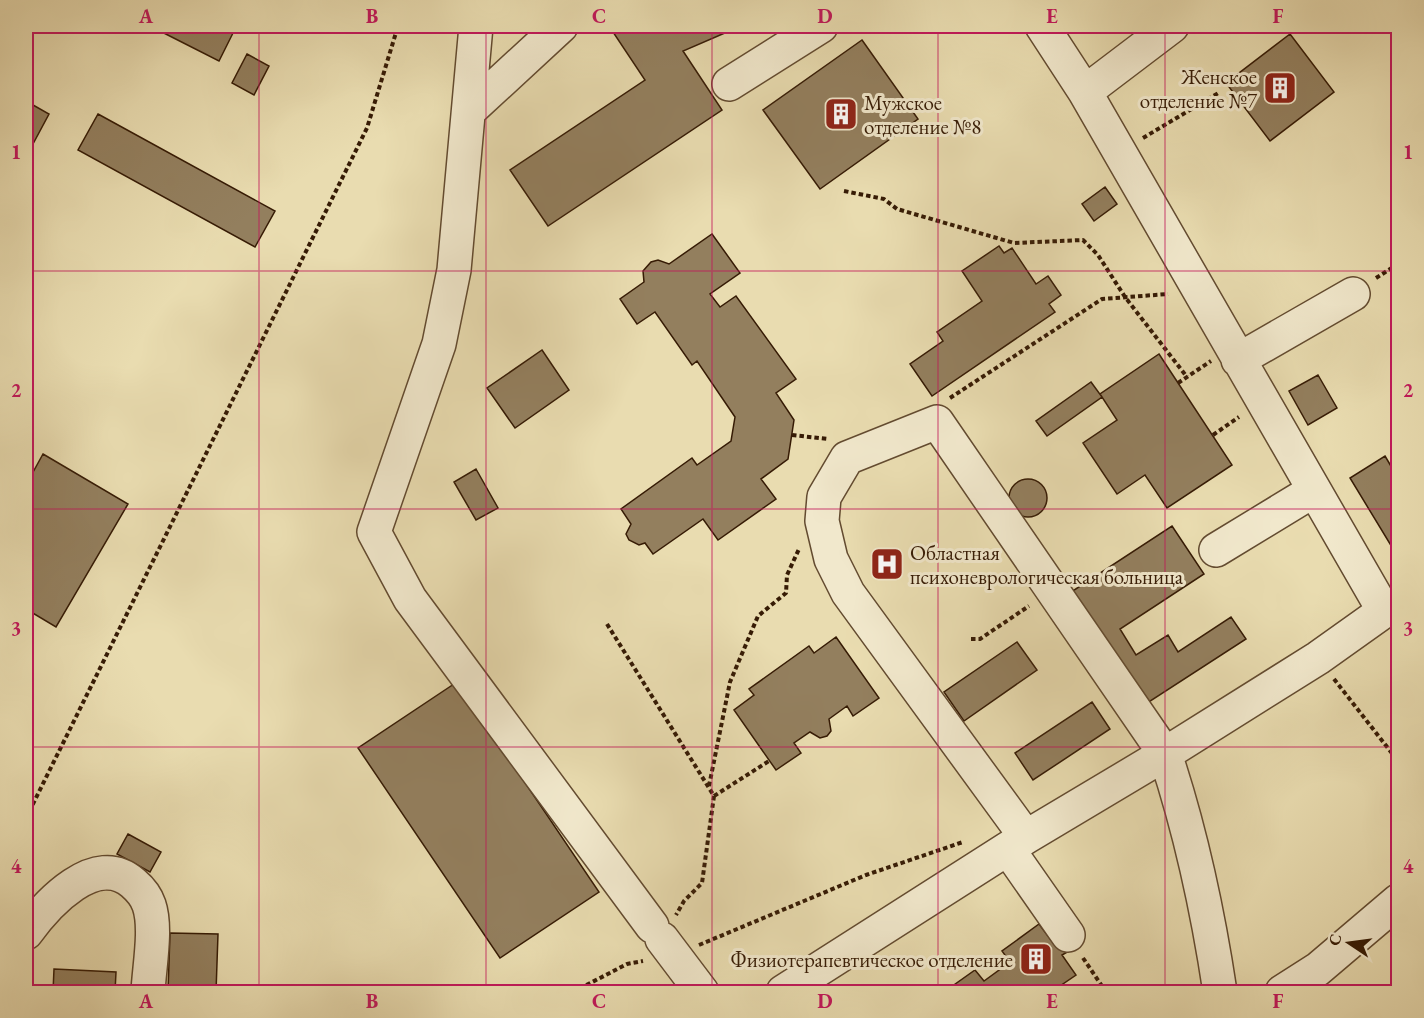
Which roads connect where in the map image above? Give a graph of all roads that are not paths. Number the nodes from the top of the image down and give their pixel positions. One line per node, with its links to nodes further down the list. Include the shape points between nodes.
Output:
1 (477, 26): 8 (lane)
2 (561, 26): 8 (lane)
3 (821, 26): 6 (lane)
4 (1042, 26): 7 (lane)
5 (1172, 26): 7 (lane)
6 (729, 84)
7 (1085, 92): 10 (lane)
8 (470, 110): 20 (lane, via 454,270 439,344 374,532 410,598)
9 (1353, 294): 10 (lane)
10 (1235, 354): 11 (lane)
11 (1313, 491): 12 (lane); 13 (lane)
12 (1216, 550)
13 (1391, 606): 14 (lane, via 1318,658)
14 (1165, 754): 15 (lane); 15 (lane, via 937,422 847,458 824,497 822,521 828,550 848,593); 22 (lane, via 1186,819 1211,930)
15 (1017, 843): 18 (lane); 21 (lane)
16 (1398, 900): 23 (lane, via 1318,969)
17 (26, 933): 19 (lane, via 84,878 113,872 126,877 142,890 152,920)
18 (1068, 935)
19 (148, 993)
20 (702, 993)
21 (783, 993)
22 (1220, 993)
23 (1282, 993)

